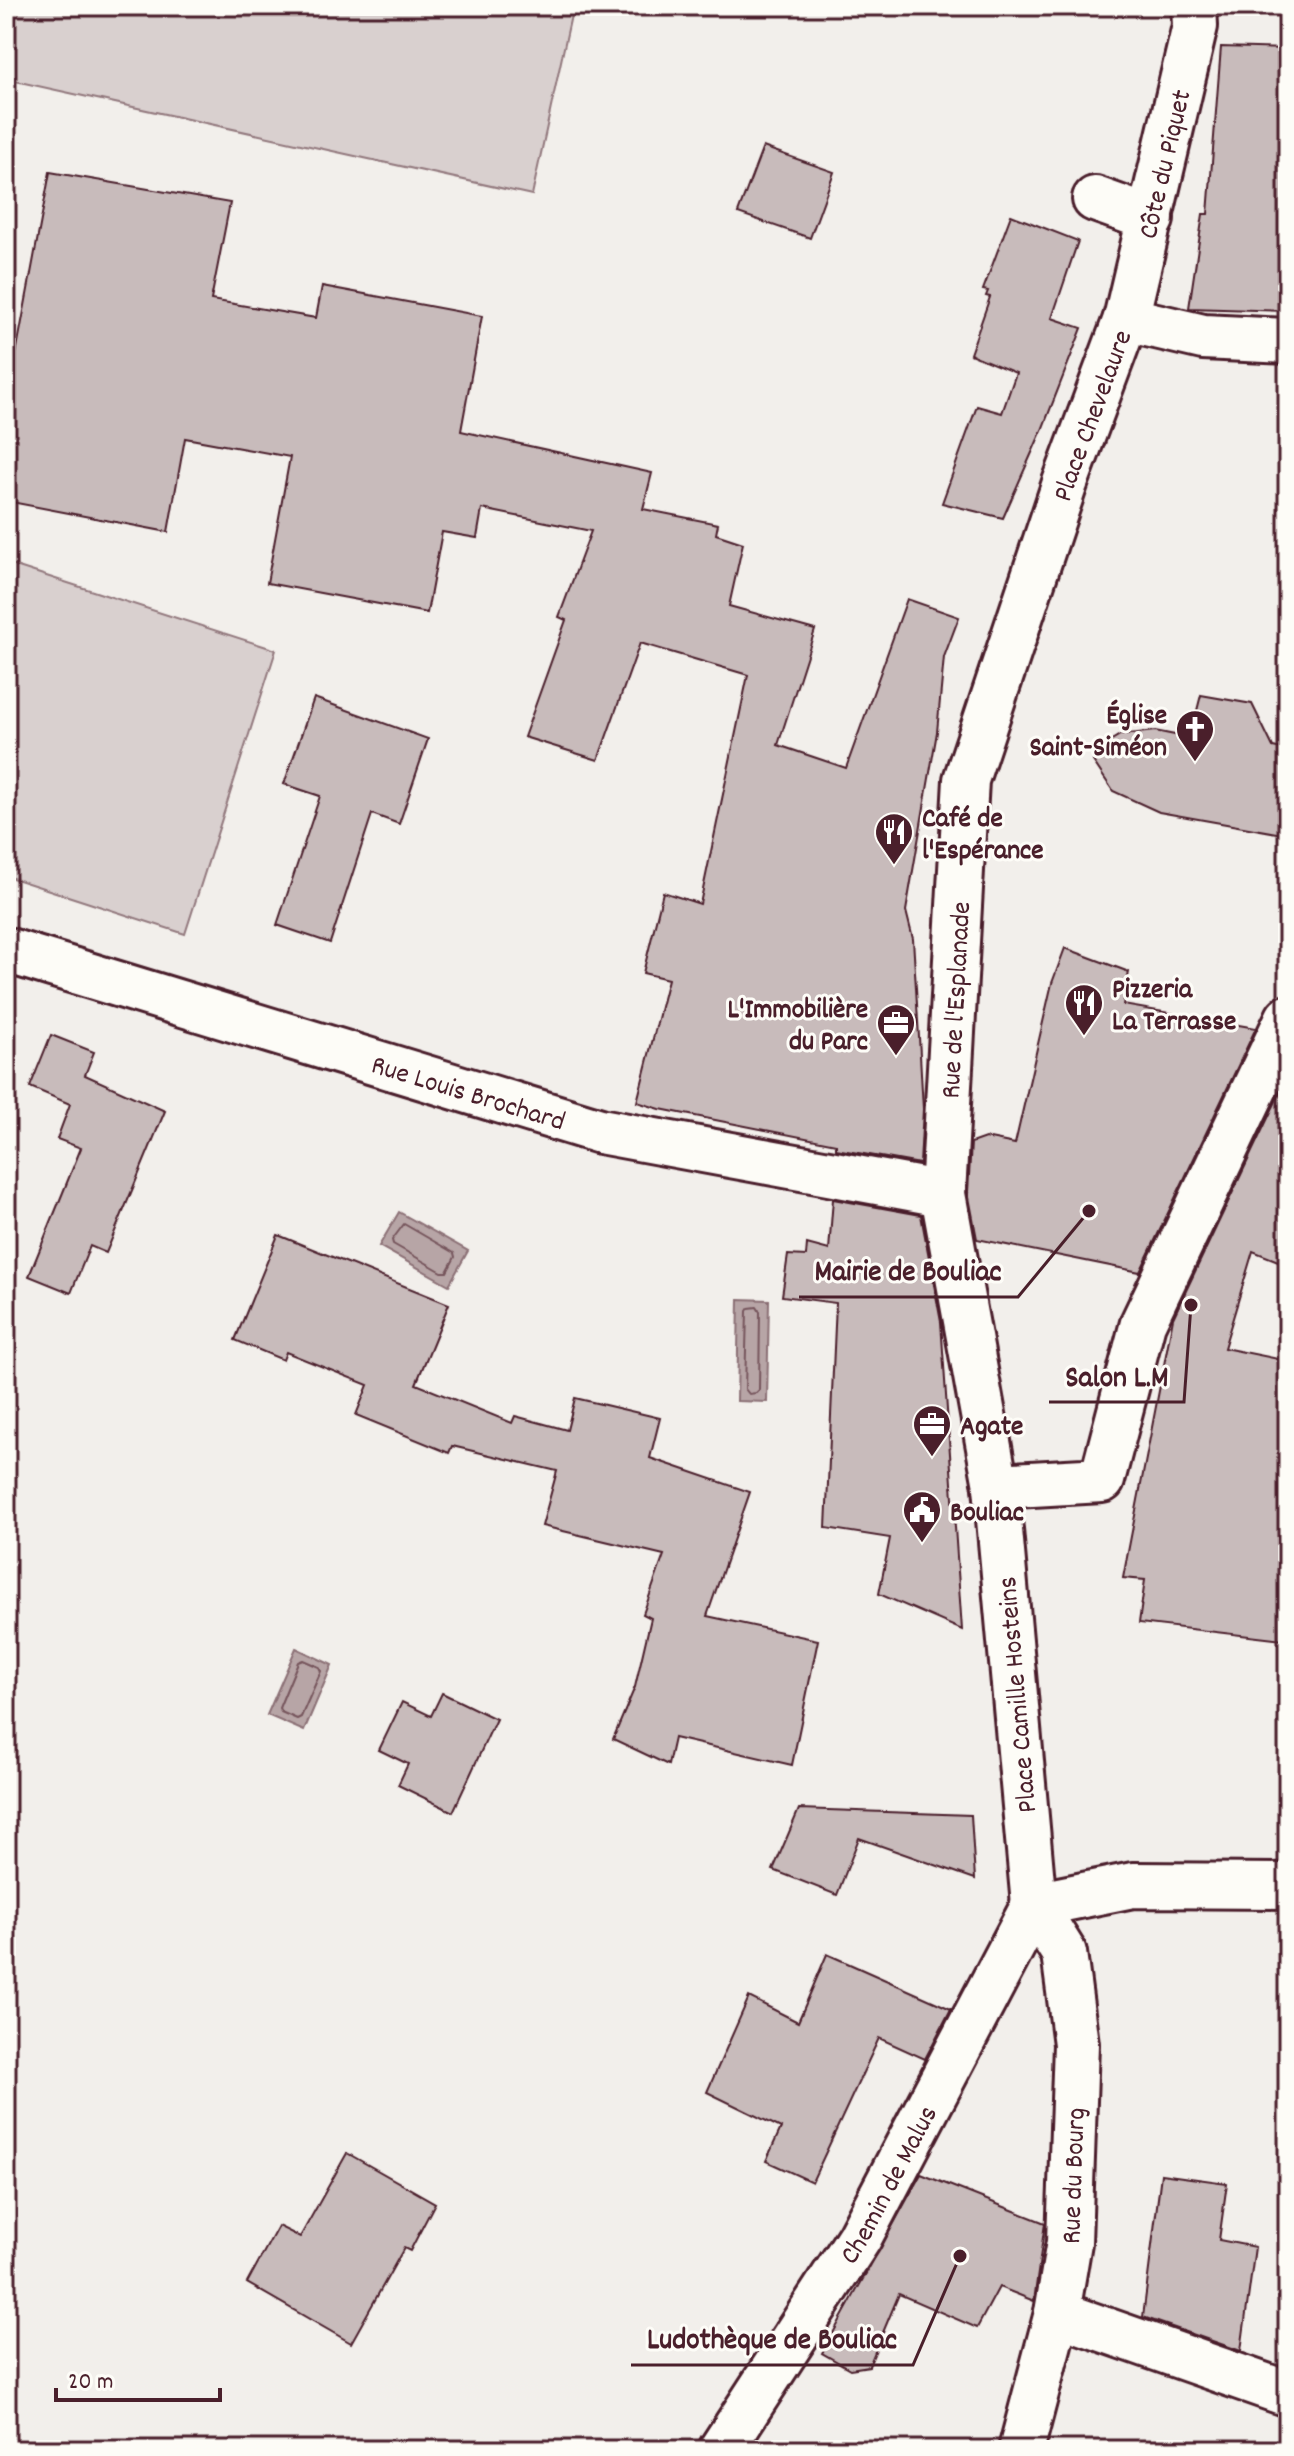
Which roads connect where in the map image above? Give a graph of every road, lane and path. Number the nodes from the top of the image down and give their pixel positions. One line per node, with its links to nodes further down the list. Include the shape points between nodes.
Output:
1 (1194, 6): 3 (street, Côte du Piquet, via 1195,26)
2 (1095, 199): 3 (street)
3 (1151, 219): 4 (street, Côte du Piquet)
4 (1126, 319): 5 (street, Place Chevelaure, via 1203,337); 6 (street, Place Chevelaure)
5 (1288, 341)
6 (1049, 532): 9 (street, Rue de l'Esplanade, via 966,780)
7 (6, 950): 9 (street, Rue Louis Brochard, via 600,1131)
8 (1288, 1018): 10 (street, via 1143,1323 1102,1480)
9 (943, 1194): 10 (street, Place Camille Hosteins)
10 (996, 1486): 12 (street, Place Camille Hosteins)
11 (1288, 1886): 12 (street, via 1133,1885)
12 (1034, 1905): 13 (street, Rue du Bourg, via 1064,1953 1076,2044 1069,2242); 15 (street, Chemin de Malus, via 859,2238)
13 (1057, 2313): 14 (street); 16 (street, Rue du Bourg)
14 (1288, 2394)
15 (721, 2450)
16 (1021, 2450)

